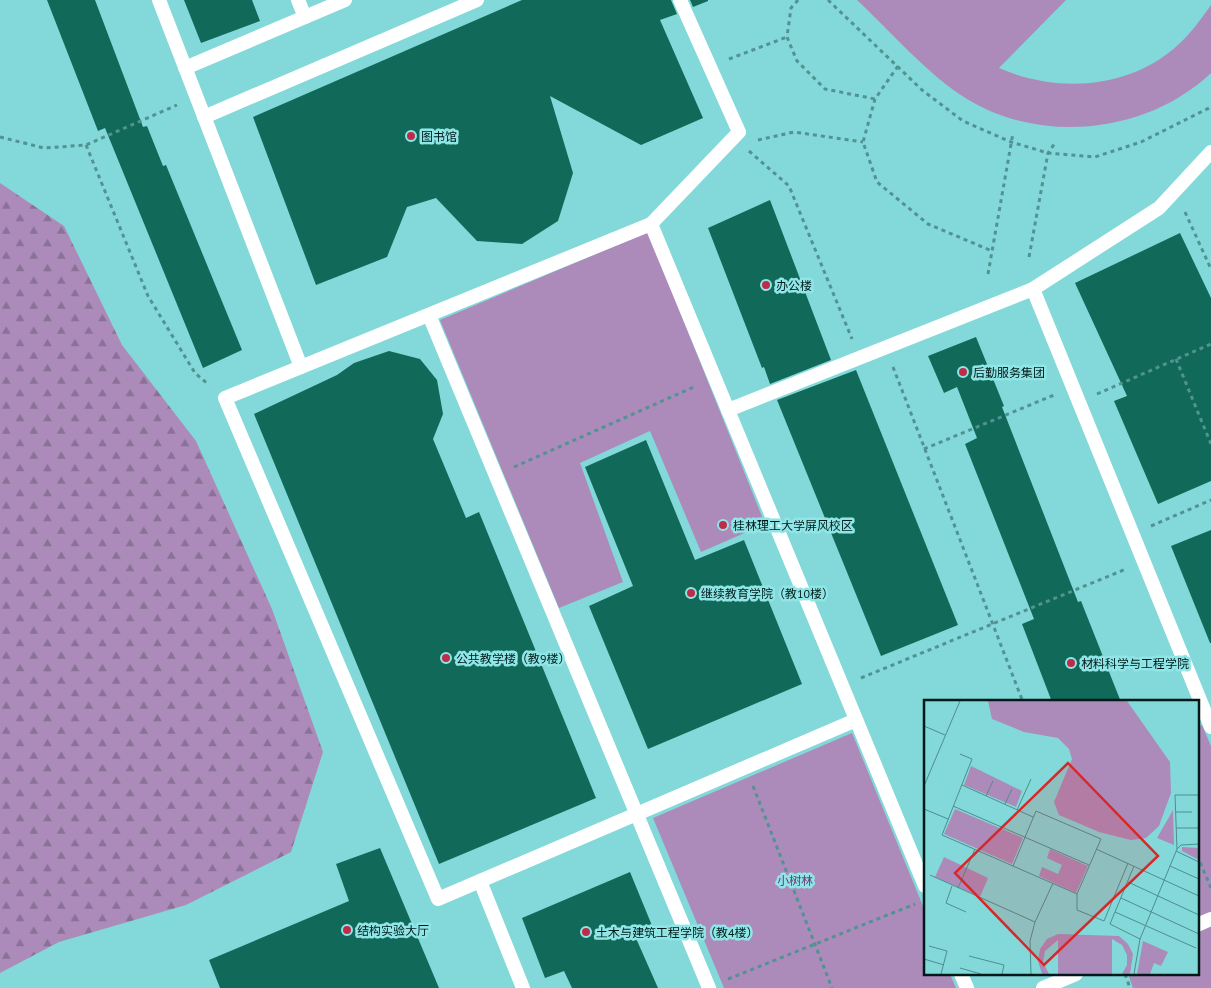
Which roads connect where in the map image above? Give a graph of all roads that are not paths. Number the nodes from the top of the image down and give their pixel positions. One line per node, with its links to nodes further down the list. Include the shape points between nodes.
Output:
1 (159, 0): 7 (lane)
2 (298, 0): 6 (lane)
3 (345, 0): 6 (lane)
4 (477, 0): 8 (lane)
5 (680, 0): 10 (lane, via 739,132)
6 (305, 17): 7 (lane)
7 (185, 68): 8 (lane)
8 (204, 117): 13 (lane)
9 (1211, 152): 11 (lane, via 1159,208)
10 (651, 224): 12 (lane); 14 (lane)
11 (1033, 289): 14 (lane); 16 (lane)
12 (429, 315): 13 (lane); 17 (lane)
13 (301, 367): 18 (lane, via 225,398 438,899)
14 (728, 410): 15 (lane)
15 (856, 720): 17 (lane); 19 (lane)
16 (1211, 727)
17 (637, 814): 18 (lane); 25 (lane)
18 (480, 881): 24 (lane)
19 (924, 884)
20 (1211, 919): 21 (lane)
21 (1198, 925)
22 (962, 976): 26 (lane)
23 (1071, 976): 27 (lane)
24 (523, 988)
25 (709, 988)
26 (967, 988)
27 (1043, 988)

